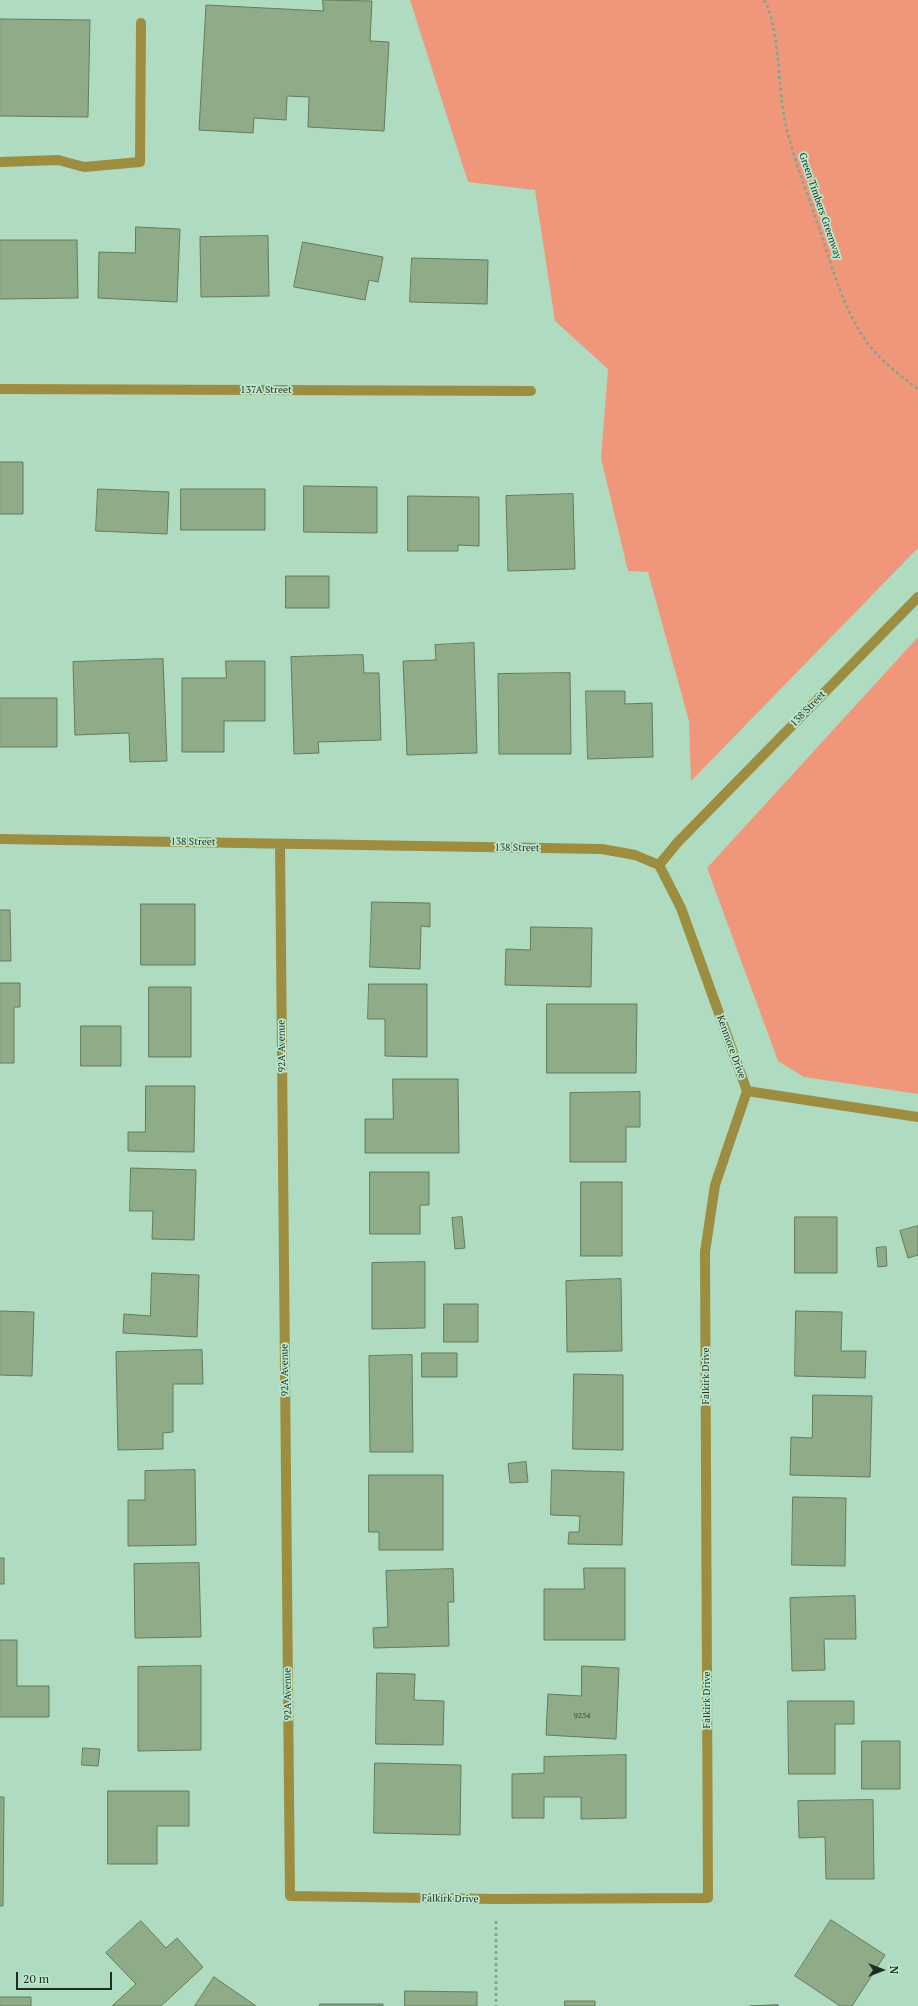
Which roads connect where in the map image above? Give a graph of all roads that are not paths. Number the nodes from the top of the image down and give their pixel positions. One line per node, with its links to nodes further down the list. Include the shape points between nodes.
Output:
1 (141, 23): 2 (street, via 140,162 84,167 58,160)
2 (0, 162)
3 (0, 389): 4 (street, 137A Street)
4 (531, 391)
5 (918, 597): 8 (street, 138 Street, via 677,843)
6 (0, 839): 7 (street, 138 Street)
7 (280, 844): 8 (street, 138 Street, via 602,849 635,855); 11 (street, 92A Avenue)
8 (659, 865): 9 (street, Kenmore Drive, via 681,908)
9 (747, 1091): 10 (street, Kenmore Drive); 11 (street, Falkirk Drive, via 715,1184 705,1252 708,1898 495,1899)
10 (918, 1116)
11 (290, 1896)

